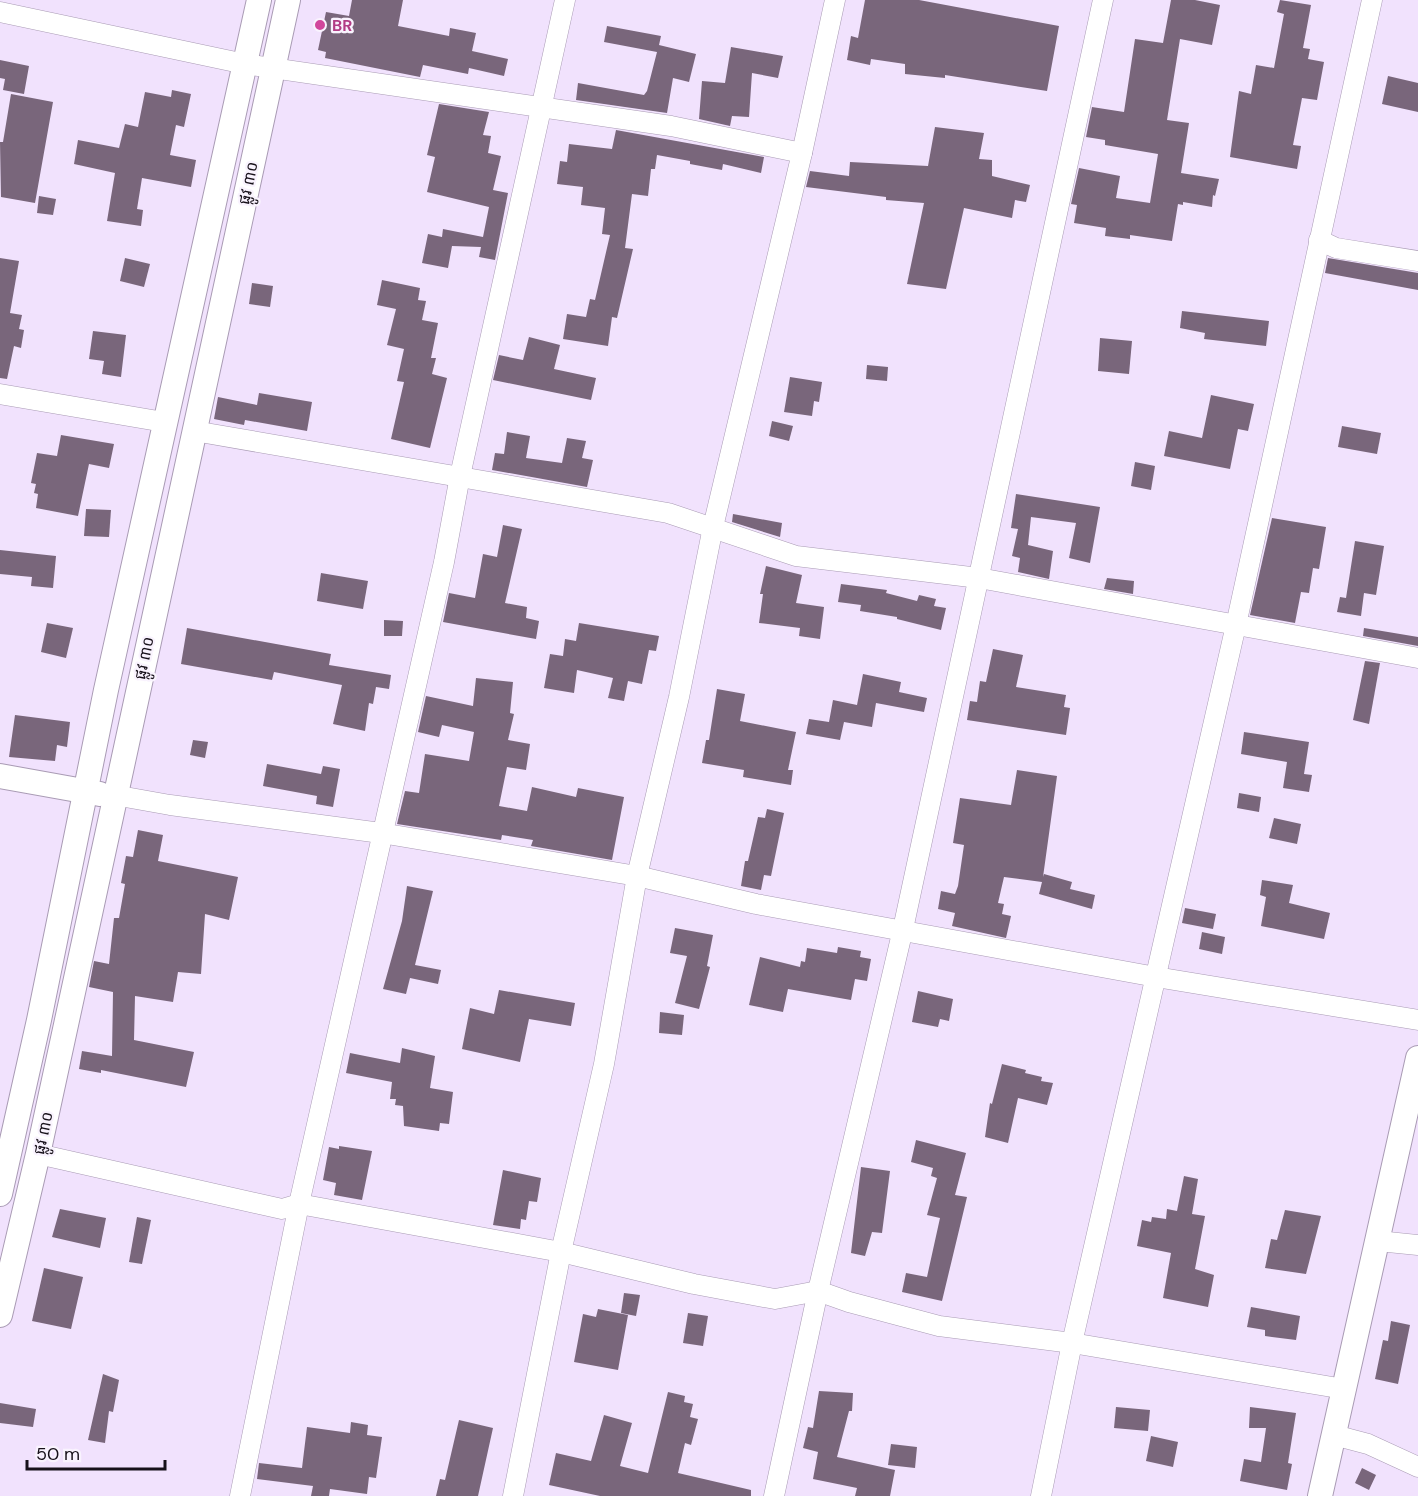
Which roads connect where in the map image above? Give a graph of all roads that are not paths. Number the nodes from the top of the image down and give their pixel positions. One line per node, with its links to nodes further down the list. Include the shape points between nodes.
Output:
1 (259, 0): 8 (street, ផ្លូវ ៣០)
2 (288, 0): 9 (street, ផ្លូវ ៣០)
3 (565, 0): 10 (street)
4 (835, 0): 11 (street)
5 (1102, 0): 19 (street)
6 (1372, 0): 12 (street)
7 (0, 12): 8 (street)
8 (245, 64): 9 (street); 15 (street, ផ្លូវ ៣០)
9 (273, 69): 10 (street); 16 (street, ផ្លូវ ៣០)
10 (542, 107): 11 (street, via 671,126); 17 (street)
11 (802, 153): 18 (street)
12 (1319, 240): 13 (street, via 1336,248); 20 (street)
13 (1418, 261)
14 (0, 394): 15 (street)
15 (164, 422): 23 (street, ផ្លូវ ៣០)
16 (194, 431): 17 (street); 24 (street, ផ្លូវ ៣០)
17 (460, 476): 18 (street, via 668,513); 25 (street)
18 (713, 527): 19 (street, via 796,556); 26 (street)
19 (979, 578): 20 (street); 27 (street)
20 (1236, 626): 21 (street); 28 (street)
21 (1418, 658)
22 (0, 776): 23 (street)
23 (86, 793): 24 (street); 32 (street, ផ្លូវ ៣០)
24 (114, 795): 25 (street); 31 (street, ផ្លូវ ៣០)
25 (381, 833): 26 (street); 34 (street)
26 (637, 876): 27 (street, via 756,904); 37 (street, via 603,1064)
27 (903, 929): 28 (street); 38 (street)
28 (1156, 977): 29 (street); 40 (street)
29 (1418, 1020)
30 (1416, 1073): 35 (street)
31 (38, 1154): 34 (street, via 282,1209); 39 (street, ផ្លូវ ៣០)
32 (4, 1157): 33 (street, ផ្លូវ ៣០)
33 (0, 1194)
34 (299, 1204): 37 (street); 44 (street)
35 (1378, 1241): 36 (street); 41 (street)
36 (1418, 1245)
37 (561, 1252): 38 (street, via 775,1299); 45 (street)
38 (818, 1291): 40 (street, via 939,1326); 46 (street)
39 (0, 1315)
40 (1072, 1343): 41 (street); 47 (street)
41 (1344, 1389): 42 (street)
42 (1334, 1435): 43 (street, via 1368,1444); 48 (street)
43 (1418, 1467)
44 (240, 1496)
45 (513, 1496)
46 (774, 1496)
47 (1041, 1496)
48 (1320, 1496)

